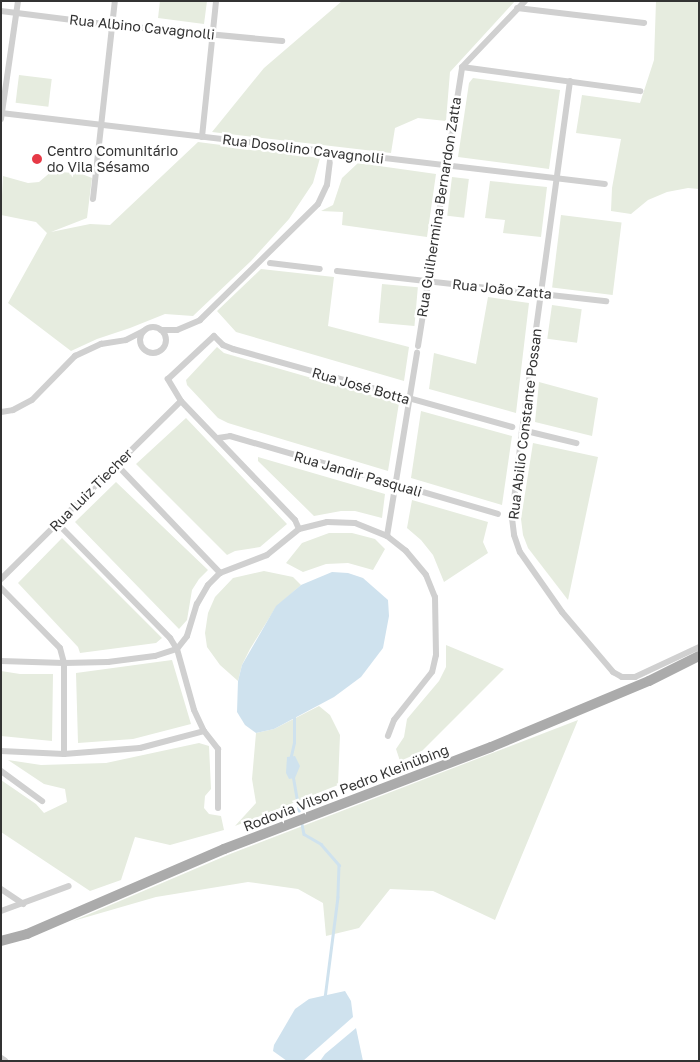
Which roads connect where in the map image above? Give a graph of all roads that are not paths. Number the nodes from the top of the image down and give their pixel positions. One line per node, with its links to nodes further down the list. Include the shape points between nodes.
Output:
1 (18, 1): 7 (street)
2 (115, 1): 9 (street)
3 (216, 1): 10 (street)
4 (525, 1): 5 (street)
5 (518, 8): 8 (street); 12 (street)
6 (1, 11): 7 (street, Rua Albino Cavagnolli)
7 (17, 13): 9 (street, Rua Albino Cavagnolli); 15 (street)
8 (644, 23)
9 (112, 25): 10 (street, Rua Albino Cavagnolli); 17 (street)
10 (213, 35): 11 (street, Rua Albino Cavagnolli); 18 (street)
11 (282, 42)
12 (462, 67): 13 (street); 20 (street, Rua Guilhermina Bernardon Zatta)
13 (570, 81): 14 (street); 21 (street, Rua Abilio Constante Possan)
14 (640, 91)
15 (2, 113): 16 (street); 17 (street, Rua Dosolino Cavagnolli)
16 (1, 119)
17 (102, 126): 18 (street, Rua Dosolino Cavagnolli); 23 (street)
18 (202, 137): 19 (street, Rua Dosolino Cavagnolli)
19 (331, 153): 20 (street, Rua Dosolino Cavagnolli); 31 (street, via 327,185 318,204 200,320)
20 (446, 166): 21 (street, Rua Dosolino Cavagnolli); 27 (street, Rua Guilhermina Bernardon Zatta)
21 (557, 178): 22 (street, Rua Dosolino Cavagnolli); 28 (street, Rua Abilio Constante Possan)
22 (605, 184)
23 (93, 200)
24 (270, 263): 25 (street)
25 (320, 268)
26 (337, 270): 27 (street, Rua João Zatta)
27 (428, 281): 28 (street, Rua João Zatta); 36 (street, Rua Guilhermina Bernardon Zatta)
28 (540, 293): 29 (street, Rua João Zatta); 40 (street, Rua Abilio Constante Possan)
29 (606, 301)
30 (161, 330): 31 (street); 32 (street); 34 (street)
31 (177, 330): 34 (street)
32 (144, 331): 33 (street); 35 (street)
33 (126, 340): 35 (street); 38 (street, via 101,344 75,356 32,400)
34 (166, 344): 35 (street, via 154,353)
35 (143, 347)
36 (409, 399): 37 (street, Rua José Botta, via 233,349 214,336 168,379); 39 (street, Rua José Botta); 44 (street, Rua Guilhermina Bernardon Zatta)
37 (182, 401): 41 (street); 43 (street, Rua Luiz Tiecher)
38 (1, 412)
39 (512, 427)
40 (522, 430): 42 (street); 52 (street, Rua Abilio Constante Possan, via 512,518 514,535 520,552 562,612 613,672 622,677 635,677)
41 (218, 438): 44 (street, Rua Jandir Pasquali, via 230,436); 47 (street, via 296,520)
42 (576, 443)
43 (116, 464): 46 (street, Rua Luiz Tiecher); 49 (street)
44 (395, 485): 45 (street, Rua Jandir Pasquali); 48 (street, Rua Guilhermina Bernardon Zatta)
45 (498, 514)
46 (58, 524): 50 (street, Rua Luiz Tiecher); 53 (street, via 170,638)
47 (299, 529): 48 (street, via 327,522 355,523); 49 (street, via 267,555)
48 (387, 536): 58 (street, via 406,551 426,575 435,597 436,655 432,672 394,720)
49 (220, 573): 53 (street, via 208,584 197,604 187,636)
50 (1, 579)
51 (1, 588): 56 (street, via 60,648)
52 (699, 646)
53 (176, 649): 56 (street, via 155,656); 57 (street, via 194,710)
54 (699, 656): 68 (main road, Rodovia Vilson Pedro Kleinübing, via 649,681 491,747 224,850 27,934)
55 (1, 661): 56 (street)
56 (64, 664): 60 (street)
57 (204, 731): 60 (street, via 140,748); 63 (street, via 218,749)
58 (388, 736)
59 (1, 751): 60 (street)
60 (64, 754)
61 (1, 771): 62 (street)
62 (42, 801)
63 (218, 808)
64 (70, 886): 66 (street)
65 (1, 889): 66 (street)
66 (23, 904): 67 (street)
67 (1, 911)
68 (1, 941)

